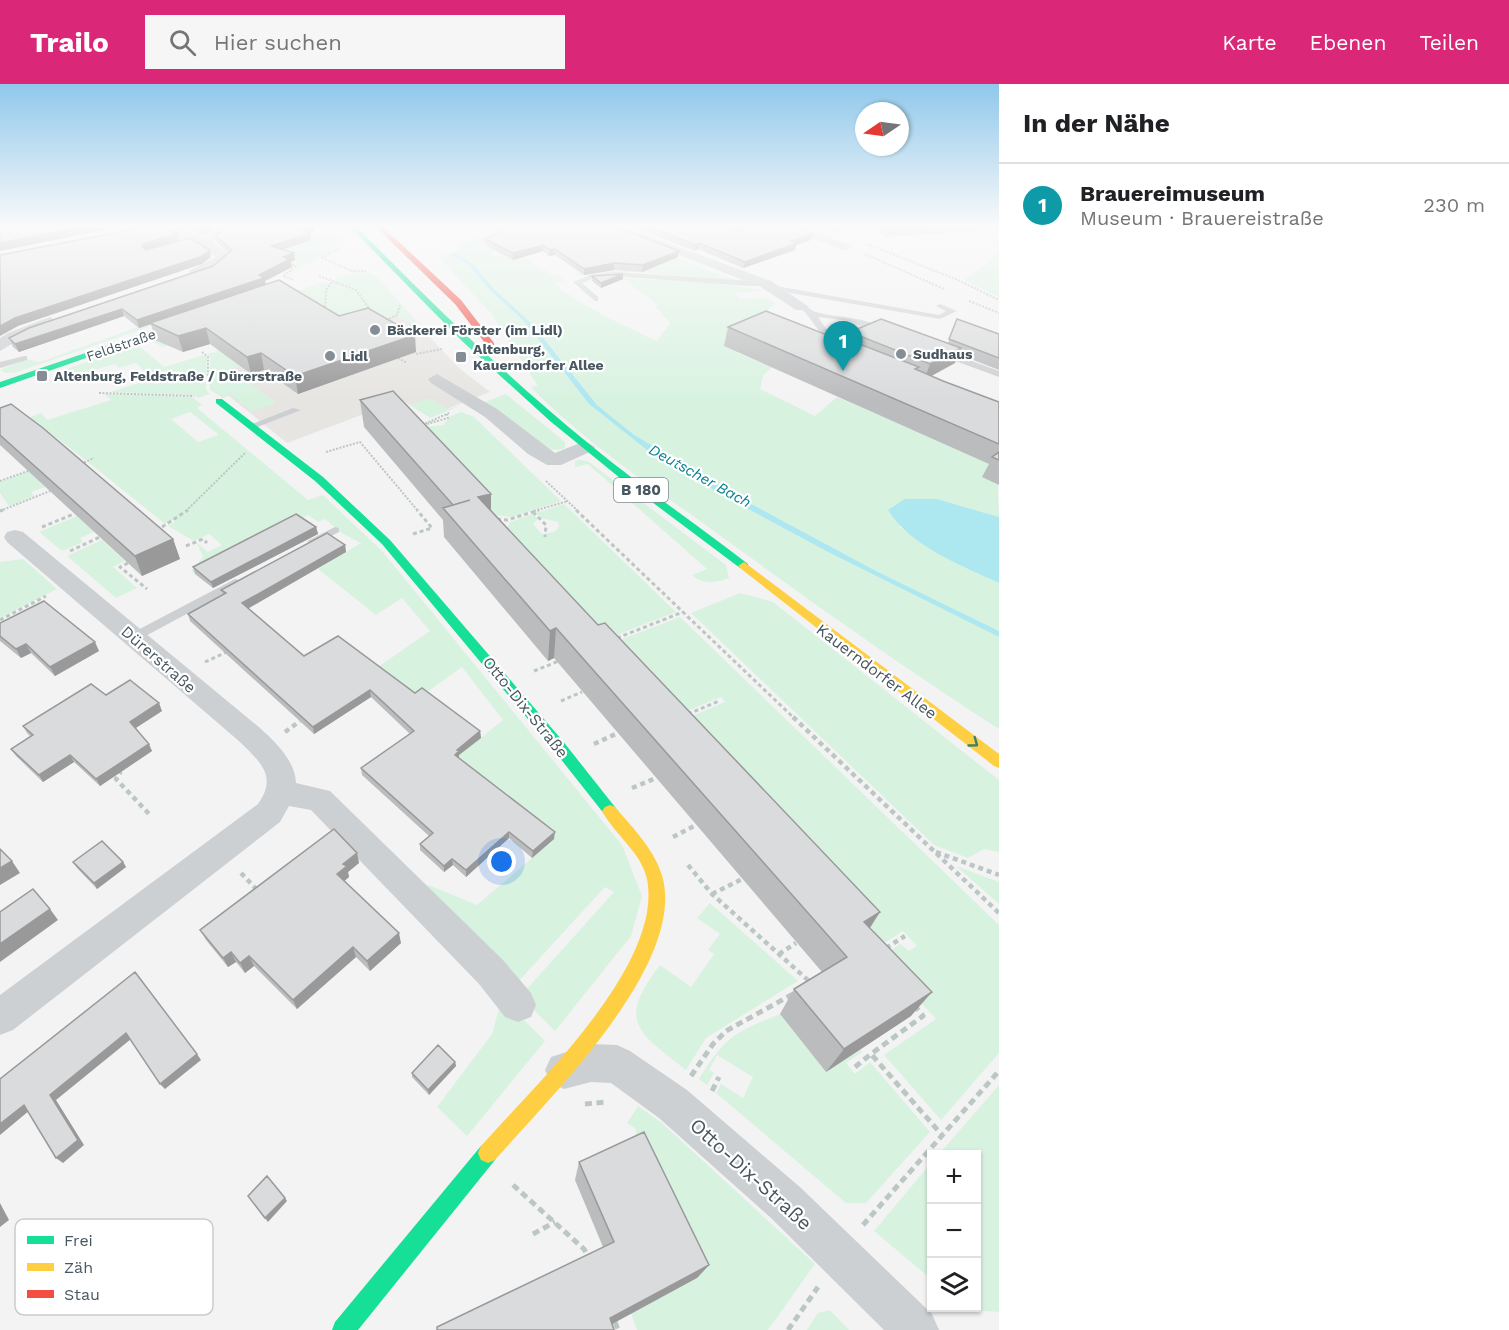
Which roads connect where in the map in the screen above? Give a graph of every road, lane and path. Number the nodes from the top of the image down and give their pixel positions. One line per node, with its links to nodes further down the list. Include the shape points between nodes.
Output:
1 (330, 284): 17 (path)
2 (347, 284): 13 (path, via 363,294 376,319 382,322 397,315)
3 (407, 284): 41 (main road, Kauerndorfer Allee / B 180)
4 (439, 284): 41 (main road, Kauerndorfer Allee / B 180, via 458,302)
5 (579, 284): 12 (lane)
6 (748, 284): 10 (lane)
7 (766, 284): 10 (street)
8 (932, 284): 11 (path)
9 (967, 284): 15 (path)
10 (771, 286): 16 (lane, via 940,317 953,311); 18 (street)
11 (948, 291)
12 (595, 299)
13 (404, 300)
14 (969, 300): 19 (path)
15 (999, 300)
16 (940, 306)
17 (325, 307)
18 (807, 310): 24 (lane, via 850,319); 30 (lane, via 830,341)
19 (999, 313)
20 (67, 316): 25 (street)
21 (204, 316): 37 (main road, Feldstraße)
22 (423, 323): 23 (path)
23 (395, 330)
24 (892, 335)
25 (1, 343)
26 (438, 344): 29 (path, via 443,349)
27 (924, 347): 35 (lane)
28 (202, 352): 38 (path, via 208,357)
29 (416, 354)
30 (847, 355)
31 (24, 358): 34 (lane)
32 (398, 358): 33 (path)
33 (407, 363)
34 (0, 365)
35 (999, 374)
36 (437, 379): 51 (street, via 491,413 535,450)
37 (0, 385)
38 (208, 390)
39 (99, 393): 40 (path)
40 (194, 396)
41 (528, 398): 48 (main road, Kauerndorfer Allee / B 180)
42 (219, 401): 45 (main road, Otto-Dix-Straße)
43 (296, 410): 45 (lane)
44 (447, 414): 44 (path, via 430,421 422,425 445,420)
45 (252, 426): 46 (main road, Otto-Dix-Straße)
46 (272, 442): 61 (path, via 240,454 190,509); 116 (main road, Otto-Dix-Straße, via 357,514 427,587 645,857 655,880 657,899 648,947)
47 (360, 442): 64 (path, via 432,528)
48 (585, 447): 51 (street); 71 (main road, Kauerndorfer Allee / B 180)
49 (94, 458): 50 (path)
50 (81, 464)
51 (548, 469): 55 (path)
52 (28, 471): 53 (path)
53 (0, 481)
54 (50, 491): 56 (path)
55 (568, 501): 57 (path); 77 (path)
56 (0, 511)
57 (533, 512): 60 (path); 66 (path, via 546,525)
58 (74, 514): 65 (path)
59 (494, 518): 60 (path)
60 (507, 520): 63 (path)
61 (162, 527)
62 (335, 530): 69 (lane)
63 (503, 530)
64 (409, 535)
65 (8, 536): 73 (street, Dürerstraße)
66 (545, 537)
67 (207, 543): 68 (path, via 203,539)
68 (186, 546)
69 (304, 547)
70 (128, 563): 74 (path, via 120,567)
71 (758, 577): 85 (main road, Kauerndorfer Allee / B 180, via 796,598); 92 (main road, Kauerndorfer Allee / B 180, one-way to 92)
72 (241, 580): 79 (lane)
73 (71, 584): 75 (path); 79 (street, Dürerstraße)
74 (147, 589)
75 (31, 604): 76 (path); 78 (path)
76 (42, 605)
77 (683, 612): 80 (path); 100 (path)
78 (0, 620)
79 (134, 637): 84 (street, Dürerstraße)
80 (609, 641)
81 (232, 650): 84 (path)
82 (559, 661): 83 (path)
83 (528, 673)
84 (177, 674): 96 (street, Dürerstraße, via 263,747 280,769 284,780)
85 (917, 681)
86 (582, 692): 88 (path)
87 (719, 701): 89 (path, via 687,715)
88 (555, 704)
89 (678, 714)
90 (618, 733): 91 (path)
91 (589, 746)
92 (999, 762)
93 (116, 765): 97 (path, via 120,773 117,779)
94 (656, 778): 95 (path)
95 (626, 791)
96 (282, 793): 111 (street, via 319,799 491,972); 112 (street, via 269,813 239,838)
97 (151, 816)
98 (696, 825): 99 (path)
99 (668, 840)
100 (933, 851): 101 (path); 103 (path)
101 (999, 875)
102 (742, 879): 107 (path, via 712,894)
103 (999, 913)
104 (905, 936): 106 (path)
105 (796, 943): 107 (path)
106 (880, 952)
107 (779, 954): 109 (path)
108 (820, 977): 109 (path)
109 (811, 982): 117 (path, via 726,1031)
110 (909, 999): 113 (path, via 923,1016)
111 (518, 1005)
112 (0, 1017)
113 (872, 1051): 114 (path); 119 (path)
114 (855, 1067)
115 (999, 1071): 119 (path)
116 (572, 1087): 117 (street, Otto-Dix-Straße, via 591,1063 617,1064); 118 (path); 126 (main road, Otto-Dix-Straße, via 522,1112)
117 (673, 1104): 123 (street, Otto-Dix-Straße)
118 (617, 1105)
119 (942, 1135): 123 (path, via 874,1210)
120 (505, 1178): 121 (path)
121 (555, 1222): 122 (path); 124 (path, via 584,1249)
122 (533, 1234)
123 (840, 1255): 128 (path); 129 (street, Otto-Dix-Straße)
124 (592, 1264)
125 (615, 1322): 127 (path)
126 (343, 1330)
127 (618, 1330)
128 (788, 1330)
129 (915, 1330)

